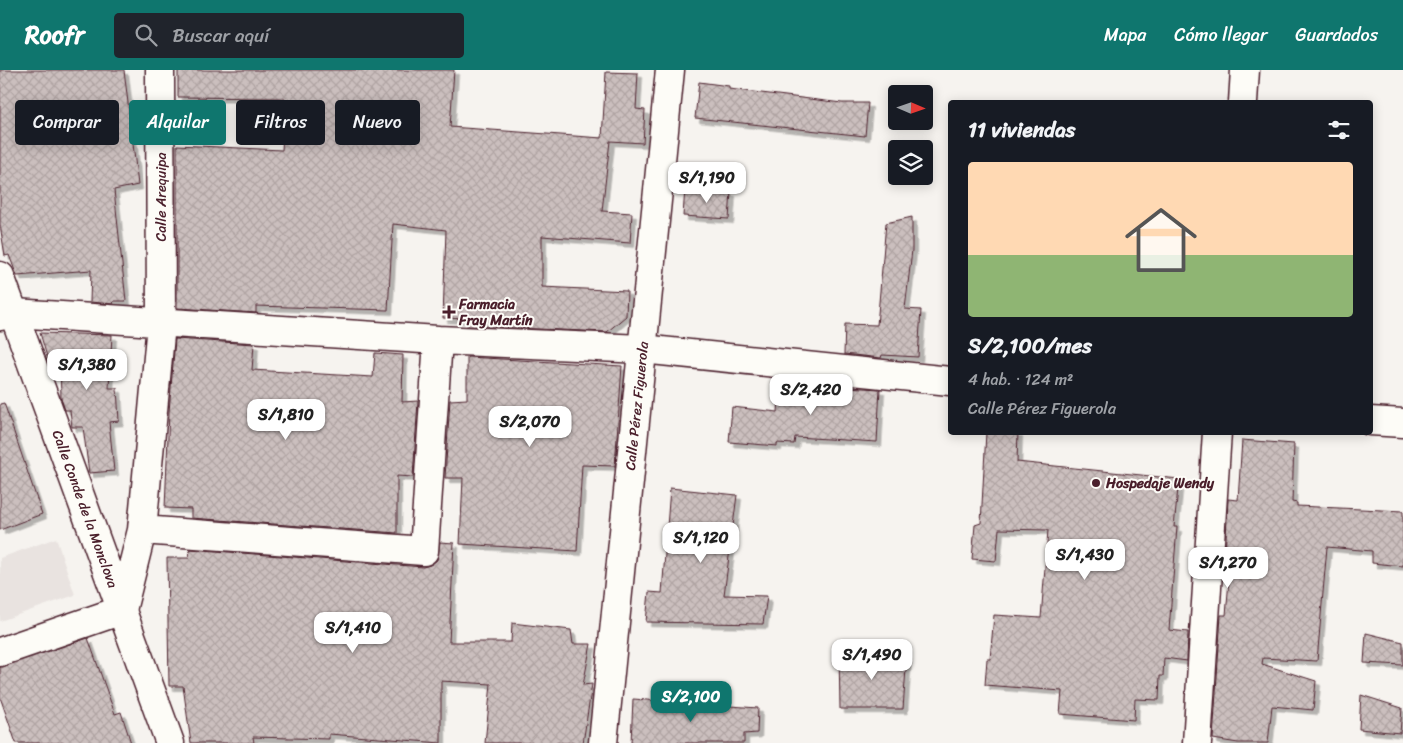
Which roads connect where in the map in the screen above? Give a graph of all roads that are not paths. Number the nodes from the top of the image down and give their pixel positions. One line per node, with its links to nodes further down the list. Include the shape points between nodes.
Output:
1 (160, 70): 7 (street, Calle Arequipa)
2 (670, 70): 9 (street, Calle Pérez Figuerola)
3 (1245, 70): 4 (street)
4 (1243, 100)
5 (0, 276): 6 (street, Calle Conde de la Monclova)
6 (7, 315): 7 (street); 15 (street, Calle Conde de la Monclova)
7 (162, 324): 8 (street); 14 (street, Calle Arequipa)
8 (438, 340): 9 (street); 14 (street, via 424,551)
9 (642, 350): 10 (street); 18 (street, Calle Pérez Figuerola)
10 (948, 381)
11 (1373, 420): 12 (street)
12 (1403, 423)
13 (1217, 435): 19 (street)
14 (142, 530): 15 (street, Calle Arequipa)
15 (122, 610): 16 (street); 17 (street, Calle Conde de la Monclova)
16 (0, 652)
17 (170, 743)
18 (603, 743)
19 (1197, 743)

